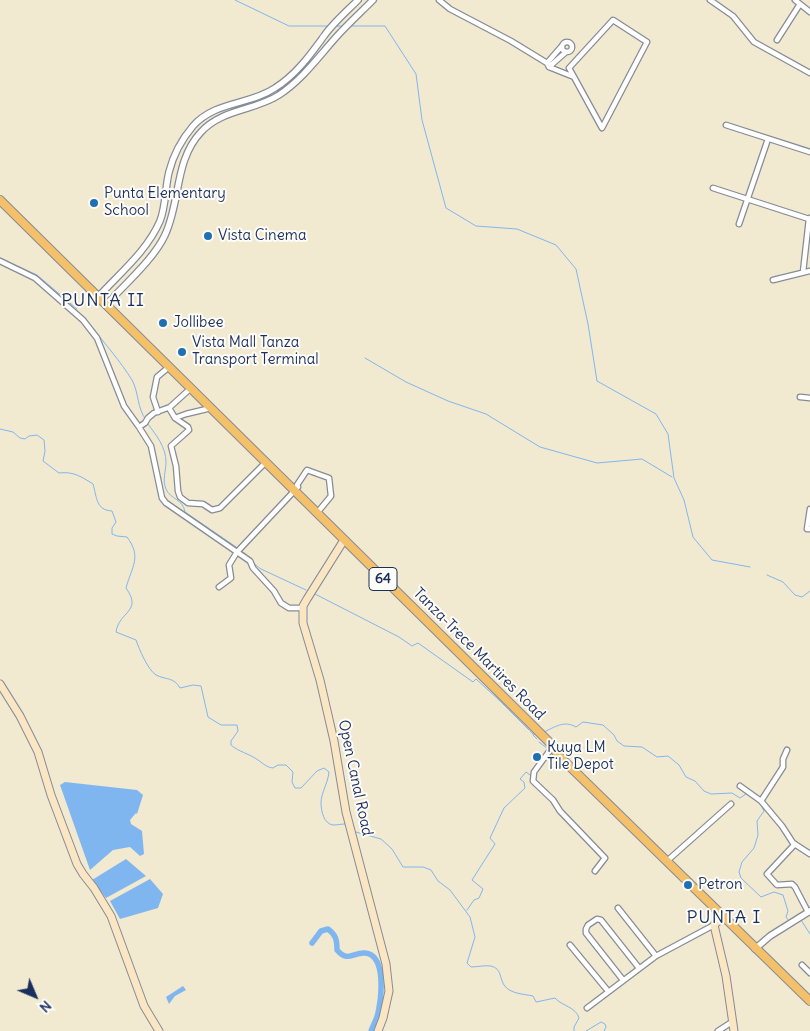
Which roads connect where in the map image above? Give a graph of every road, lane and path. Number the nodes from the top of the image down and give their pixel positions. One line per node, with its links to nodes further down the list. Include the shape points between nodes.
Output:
1 (358, 0): 15 (street, via 283,82 265,94)
2 (373, 0): 16 (street, via 288,88 269,100)
3 (439, 0): 12 (street)
4 (710, 0): 13 (street, via 733,16 754,42)
5 (795, 0): 6 (street)
6 (800, 4): 7 (street); 8 (street)
7 (810, 12)
8 (777, 40)
9 (562, 47): 10 (street); 10 (street, via 569,42 572,46); 12 (street)
10 (568, 52): 11 (street); 12 (street)
11 (578, 58): 14 (street, via 569,68); 14 (street, via 613,20 647,42 602,128)
12 (548, 65): 14 (street)
13 (810, 74)
14 (574, 77)
15 (238, 102): 16 (street); 29 (street, via 205,116 186,135 169,172 164,208 154,232 137,257)
16 (240, 110): 30 (street, via 211,123 193,142 179,174 174,211 164,237)
17 (726, 124): 18 (street)
18 (768, 139): 19 (street); 21 (street)
19 (810, 152)
20 (713, 188): 21 (street)
21 (748, 199): 23 (street); 24 (street)
22 (0, 200): 29 (main road, Tanza-Trece Martires Road / 64)
23 (809, 219): 27 (street)
24 (739, 224)
25 (0, 261): 39 (street, via 35,278 83,320 97,338 124,406)
26 (810, 271): 27 (street)
27 (803, 272): 28 (street)
28 (773, 280)
29 (98, 297): 30 (main road, Tanza-Trece Martires Road / 64)
30 (106, 305): 31 (main road, Tanza-Trece Martires Road / 64)
31 (169, 367): 32 (main road, Tanza-Trece Martires Road / 64); 37 (street, via 157,377 153,397)
32 (191, 388): 35 (street); 36 (main road, Tanza-Trece Martires Road / 64)
33 (800, 397): 34 (street)
34 (810, 398)
35 (169, 408): 37 (street); 38 (street)
36 (210, 408): 38 (street); 40 (main road, Tanza-Trece Martires Road / 64)
37 (158, 412): 39 (street)
38 (175, 418): 40 (street, via 189,430 171,446 178,491 188,503 203,504 212,510 220,508)
39 (139, 427): 46 (street, via 151,446 162,498)
40 (266, 462): 41 (main road, Tanza-Trece Martires Road / 64)
41 (295, 491): 43 (main road, Tanza-Trece Martires Road / 64); 43 (street, via 307,470 329,478 331,496); 46 (street)
42 (810, 509): 44 (street, via 807,529)
43 (317, 513): 45 (main road, Tanza-Trece Martires Road / 64)
44 (810, 529)
45 (344, 540): 48 (main road); 50 (main road, Tanza-Trece Martires Road / 64)
46 (237, 552): 47 (street, via 229,568 231,578); 48 (street, via 250,560 281,603 289,608)
47 (219, 587)
48 (303, 608): 75 (main road, Open Canal Road, via 302,623 320,680 346,812 386,964 388,991)
49 (0, 684): 74 (main road, via 38,752 77,864 111,916 144,1006)
50 (550, 743): 57 (main road, Tanza-Trece Martires Road / 64, via 557,754); 58 (street, via 534,772 533,781 605,858)
51 (787, 750): 53 (street, via 783,766)
52 (740, 786): 53 (street)
53 (760, 801): 55 (street)
54 (731, 804): 57 (street)
55 (794, 844): 56 (street); 60 (street, via 767,874 777,885 792,884)
56 (810, 854)
57 (667, 861): 61 (main road, Tanza-Trece Martires Road / 64)
58 (595, 871)
59 (618, 908): 65 (street)
60 (809, 911): 64 (street)
61 (723, 917): 62 (main road); 64 (main road, Tanza-Trece Martires Road / 64)
62 (714, 925): 65 (street); 73 (main road)
63 (570, 945): 70 (street)
64 (755, 949): 71 (main road, Tanza-Trece Martires Road / 64)
65 (656, 956): 67 (street)
66 (802, 965): 68 (street)
67 (639, 968): 69 (street); 69 (street, via 601,920 588,925 586,933)
68 (810, 973)
69 (623, 980): 70 (street)
70 (608, 991): 72 (street)
71 (810, 1001)
72 (587, 1008)
73 (732, 1022): 76 (street); 77 (main road)
74 (159, 1031)
75 (378, 1031)
76 (718, 1031)
77 (734, 1031)

